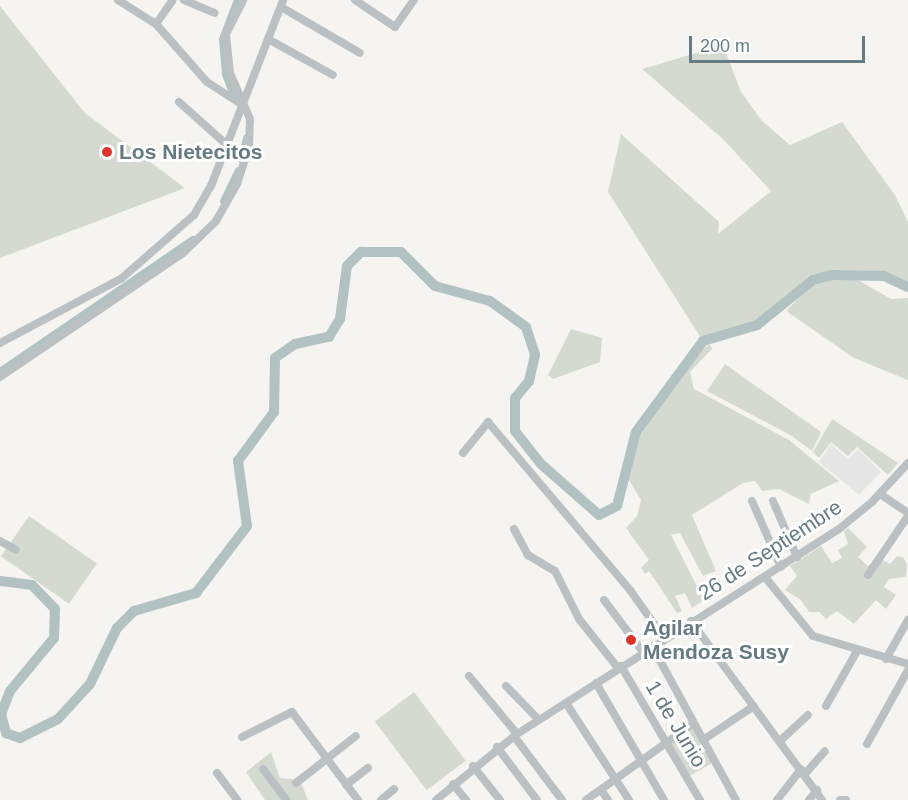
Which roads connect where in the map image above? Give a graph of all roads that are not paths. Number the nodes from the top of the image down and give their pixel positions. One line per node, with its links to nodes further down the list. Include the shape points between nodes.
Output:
1 (118, 0): 9 (street)
2 (173, 0): 9 (street)
3 (184, 0): 8 (street)
4 (243, 0): 14 (street, via 226,34 230,73)
5 (355, 0): 6 (street, via 395,27)
6 (414, 0)
7 (282, 2): 10 (street); 11 (street)
8 (214, 13)
9 (156, 24): 14 (street, via 207,82)
10 (268, 39): 12 (street); 14 (street)
11 (360, 54)
12 (333, 75)
13 (179, 102): 15 (street)
14 (242, 104): 15 (street); 16 (street, via 250,118 249,147 237,184 216,221 197,243)
15 (226, 144): 16 (street, via 211,186 188,222)
16 (89, 308): 17 (street); 18 (street)
17 (0, 343)
18 (0, 377)
19 (463, 453): 35 (street, via 488,422 630,590)
20 (908, 463): 21 (street, 26 de Septiembre)
21 (880, 494): 24 (street); 28 (street, 26 de Septiembre)
22 (752, 501): 29 (street)
23 (773, 501): 28 (street)
24 (908, 515): 30 (street)
25 (514, 530): 41 (street, 1 de Junio, via 528,555 555,572 579,619)
26 (0, 541): 27 (street)
27 (16, 550)
28 (797, 557): 29 (street, 26 de Septiembre)
29 (781, 567): 31 (street, 26 de Septiembre)
30 (868, 575)
31 (765, 577): 34 (street, 26 de Septiembre); 37 (street, via 813,636)
32 (604, 600): 38 (street)
33 (908, 620): 39 (street)
34 (691, 621): 35 (street, 26 de Septiembre); 47 (street)
35 (664, 638): 36 (street, 26 de Septiembre)
36 (651, 646): 38 (street, 26 de Septiembre); 51 (street)
37 (857, 651): 39 (street); 48 (street)
38 (643, 652): 41 (street, 26 de Septiembre)
39 (886, 659): 40 (street)
40 (908, 664)
41 (620, 667): 44 (street, 26 de Septiembre); 57 (street, 1 de Junio)
42 (908, 670): 58 (street)
43 (469, 676): 52 (street)
44 (596, 683): 46 (street, 26 de Septiembre); 62 (street)
45 (506, 686): 50 (street)
46 (566, 703): 50 (street, 26 de Septiembre); 68 (street)
47 (754, 706): 55 (street); 56 (street)
48 (826, 706)
49 (808, 715): 56 (street)
50 (539, 720): 52 (street, 26 de Septiembre)
51 (693, 724): 55 (street); 57 (street)
52 (515, 735): 59 (street, 26 de Septiembre); 83 (street)
53 (356, 736): 61 (street)
54 (242, 737): 61 (street, via 289,711)
55 (703, 740): 89 (street)
56 (780, 741): 67 (street)
57 (666, 742): 62 (street); 88 (street, 1 de Junio)
58 (867, 744)
59 (497, 747): 63 (street, 26 de Septiembre); 82 (street)
60 (825, 751): 67 (street)
61 (327, 759): 69 (street); 71 (street)
62 (642, 760): 68 (street); 87 (street)
63 (473, 766): 70 (street, 26 de Septiembre); 81 (street)
64 (368, 768): 71 (street)
65 (263, 769): 76 (street)
66 (217, 772): 75 (street)
67 (803, 772): 74 (street); 90 (street)
68 (617, 778): 73 (street); 86 (street)
69 (296, 783)
70 (453, 784): 79 (street, 26 de Septiembre); 80 (street)
71 (346, 785): 77 (street)
72 (393, 789): 78 (street)
73 (601, 790): 84 (street); 85 (street)
74 (817, 790): 91 (street); 92 (street)
75 (237, 800)
76 (286, 800)
77 (358, 800)
78 (381, 800)
79 (436, 800)
80 (466, 800)
81 (500, 800)
82 (537, 800)
83 (562, 800)
84 (586, 800)
85 (608, 800)
86 (629, 800)
87 (664, 800)
88 (700, 800)
89 (736, 800)
90 (777, 800)
91 (809, 800)
92 (822, 800)
93 (840, 800): 94 (street)
94 (846, 800)

